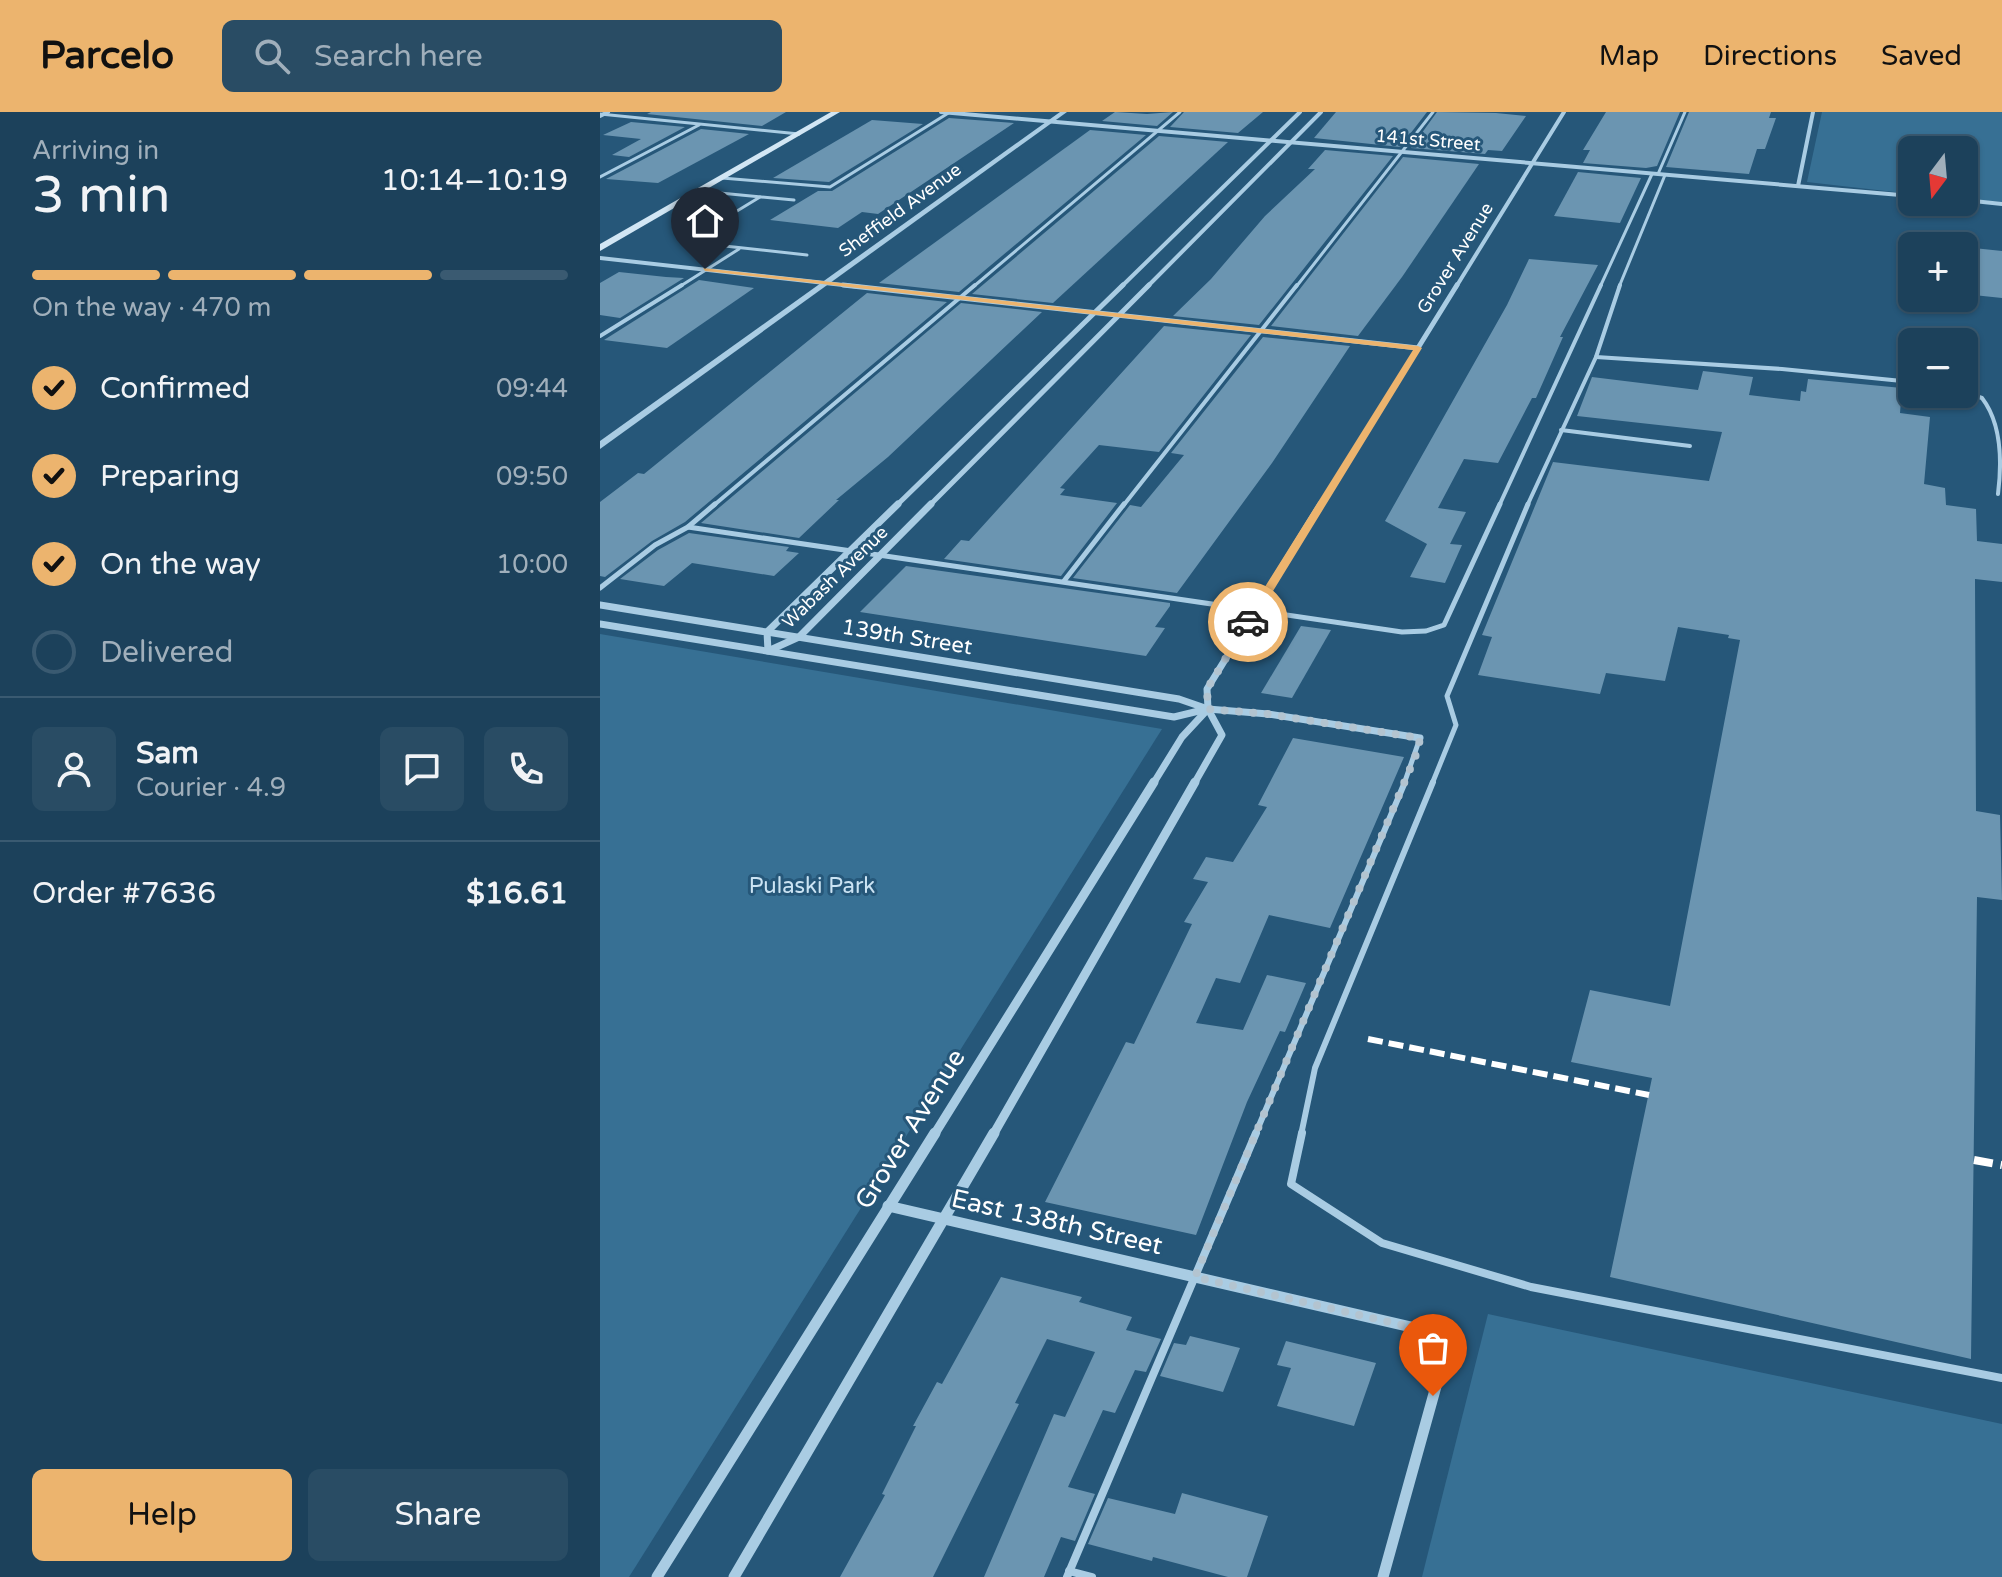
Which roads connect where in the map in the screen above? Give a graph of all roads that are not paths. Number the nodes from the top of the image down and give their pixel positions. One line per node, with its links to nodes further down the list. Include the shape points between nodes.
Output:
1 (836, 112): 16 (main road)
2 (941, 112): 3 (street, 141st Street)
3 (949, 112): 13 (street, 141st Street); 24 (lane, via 830,187)
4 (1064, 112): 13 (street, Sheffield Avenue)
5 (1180, 112): 15 (lane)
6 (1300, 112): 17 (street, Wabash Avenue)
7 (1321, 112): 18 (street, Wabash Avenue)
8 (1433, 112): 19 (lane)
9 (1564, 112): 20 (street, Grover Avenue)
10 (1685, 112): 21 (lane)
11 (1813, 112): 25 (street)
12 (603, 114): 14 (lane)
13 (1050, 122): 15 (street, 141st Street); 37 (street, Sheffield Avenue)
14 (701, 124): 16 (lane); 23 (lane)
15 (1157, 131): 17 (street, 141st Street); 38 (lane)
16 (799, 134): 24 (main road)
17 (1270, 141): 18 (street, 141st Street); 39 (street, Wabash Avenue)
18 (1290, 142): 19 (street, 141st Street); 40 (street, Wabash Avenue)
19 (1401, 152): 20 (street, 141st Street); 41 (lane)
20 (1532, 163): 21 (street, 141st Street); 43 (street, Grover Avenue)
21 (1655, 174): 22 (street, 141st Street); 57 (lane, via 1444,625 1402,632)
22 (1665, 175): 25 (street, 141st Street); 44 (lane)
23 (600, 177)
24 (722, 178): 26 (main road)
25 (1798, 186): 27 (street, 141st Street)
26 (699, 191): 28 (lane); 32 (main road)
27 (1898, 195)
28 (760, 197): 29 (lane); 33 (lane, via 691,239)
29 (794, 200)
30 (1978, 201): 31 (street)
31 (2002, 204)
32 (603, 244)
33 (740, 248): 34 (lane); 36 (lane)
34 (807, 255)
35 (600, 258): 36 (street)
36 (705, 269): 37 (street); 42 (lane)
37 (826, 283): 38 (street); 48 (street, Sheffield Avenue)
38 (960, 298): 39 (street); 51 (lane)
39 (1095, 313): 40 (street); 52 (street, Wabash Avenue)
40 (1118, 315): 41 (street); 53 (street, Wabash Avenue)
41 (1260, 331): 43 (street); 54 (lane)
42 (600, 336)
43 (1418, 348): 57 (street, Grover Avenue)
44 (1596, 357): 45 (lane); 47 (lane)
45 (1898, 381)
46 (1978, 397): 50 (lane, via 1999,420)
47 (1561, 430): 49 (lane); 67 (lane, via 1447,696 1456,725 1315,1068 1291,1184 1382,1243 1531,1287)
48 (600, 446)
49 (1690, 446)
50 (1998, 494)
51 (688, 527): 52 (lane); 55 (lane, via 655,545)
52 (852, 550): 53 (lane); 59 (street, Wabash Avenue)
53 (879, 554): 54 (lane); 60 (street, Wabash Avenue)
54 (1064, 581): 57 (lane)
55 (600, 588)
56 (600, 605): 59 (street, 139th Street)
57 (1257, 608): 62 (street, Grover Avenue, via 1207,689)
58 (600, 624): 61 (street, 139th Street)
59 (767, 632): 60 (street, 139th Street); 61 (street, Wabash Avenue)
60 (799, 637): 61 (street, Wabash Avenue); 62 (street, 139th Street, via 1179,699)
61 (768, 651): 62 (street, 139th Street, via 1174,717)
62 (1208, 709): 63 (street, 139th Street); 64 (street, Grover Avenue, via 1182,737); 65 (street, Grover Avenue, via 1222,735)
63 (1420, 738): 66 (lane)
64 (888, 1206): 65 (street, East 138th Street); 69 (street, Grover Avenue)
65 (945, 1219): 66 (street, East 138th Street); 70 (street, Grover Avenue)
66 (1195, 1277): 68 (lane); 72 (street, East 138th Street, via 1450,1336)
67 (2002, 1378)
68 (1068, 1574): 71 (lane)
69 (657, 1577)
70 (734, 1577)
71 (1092, 1577)
72 (1383, 1577)

